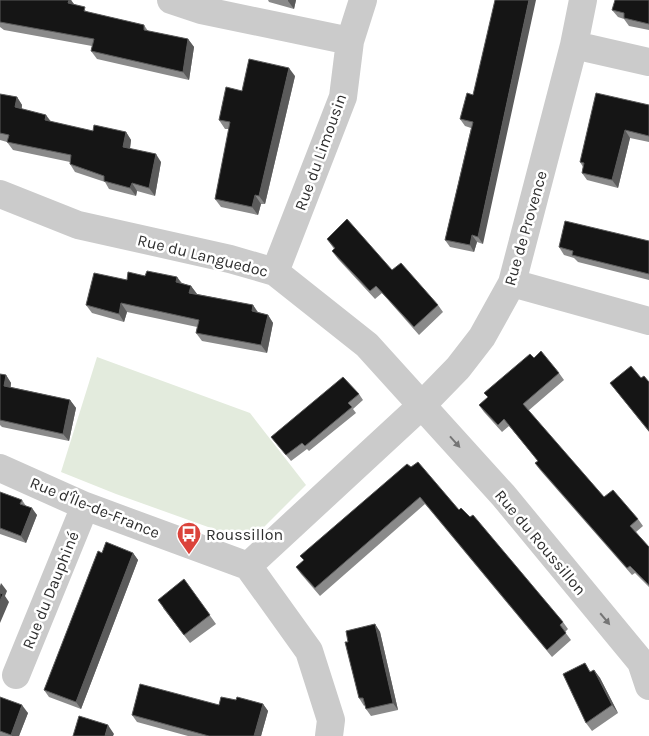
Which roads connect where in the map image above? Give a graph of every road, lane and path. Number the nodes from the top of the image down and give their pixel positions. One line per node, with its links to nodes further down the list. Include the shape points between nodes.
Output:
1 (172, 0): 4 (street, via 201,10)
2 (363, 0): 4 (street, Rue du Limousin)
3 (583, 0): 5 (street, Rue de Provence)
4 (350, 41): 8 (street, Rue du Limousin, via 343,97)
5 (574, 45): 6 (street); 9 (street, Rue de Provence)
6 (649, 62)
7 (0, 194): 8 (street, Rue du Languedoc, via 78,225)
8 (275, 272): 11 (street, Rue du Languedoc, via 367,345)
9 (512, 283): 10 (street); 11 (street, Rue de Provence, via 482,337 458,368)
10 (649, 321)
11 (421, 406): 14 (street, Rue de Provence); 16 (street, Rue du Roussillon, one-way to 16, via 503,495 641,662)
12 (0, 468): 13 (street, Rue d'Île-de-France)
13 (84, 506): 14 (street, Rue d'Île-de-France); 15 (street, Rue du Dauphiné)
14 (248, 566): 17 (street, via 309,652 331,720)
15 (16, 675)
16 (649, 686)
17 (329, 736)

